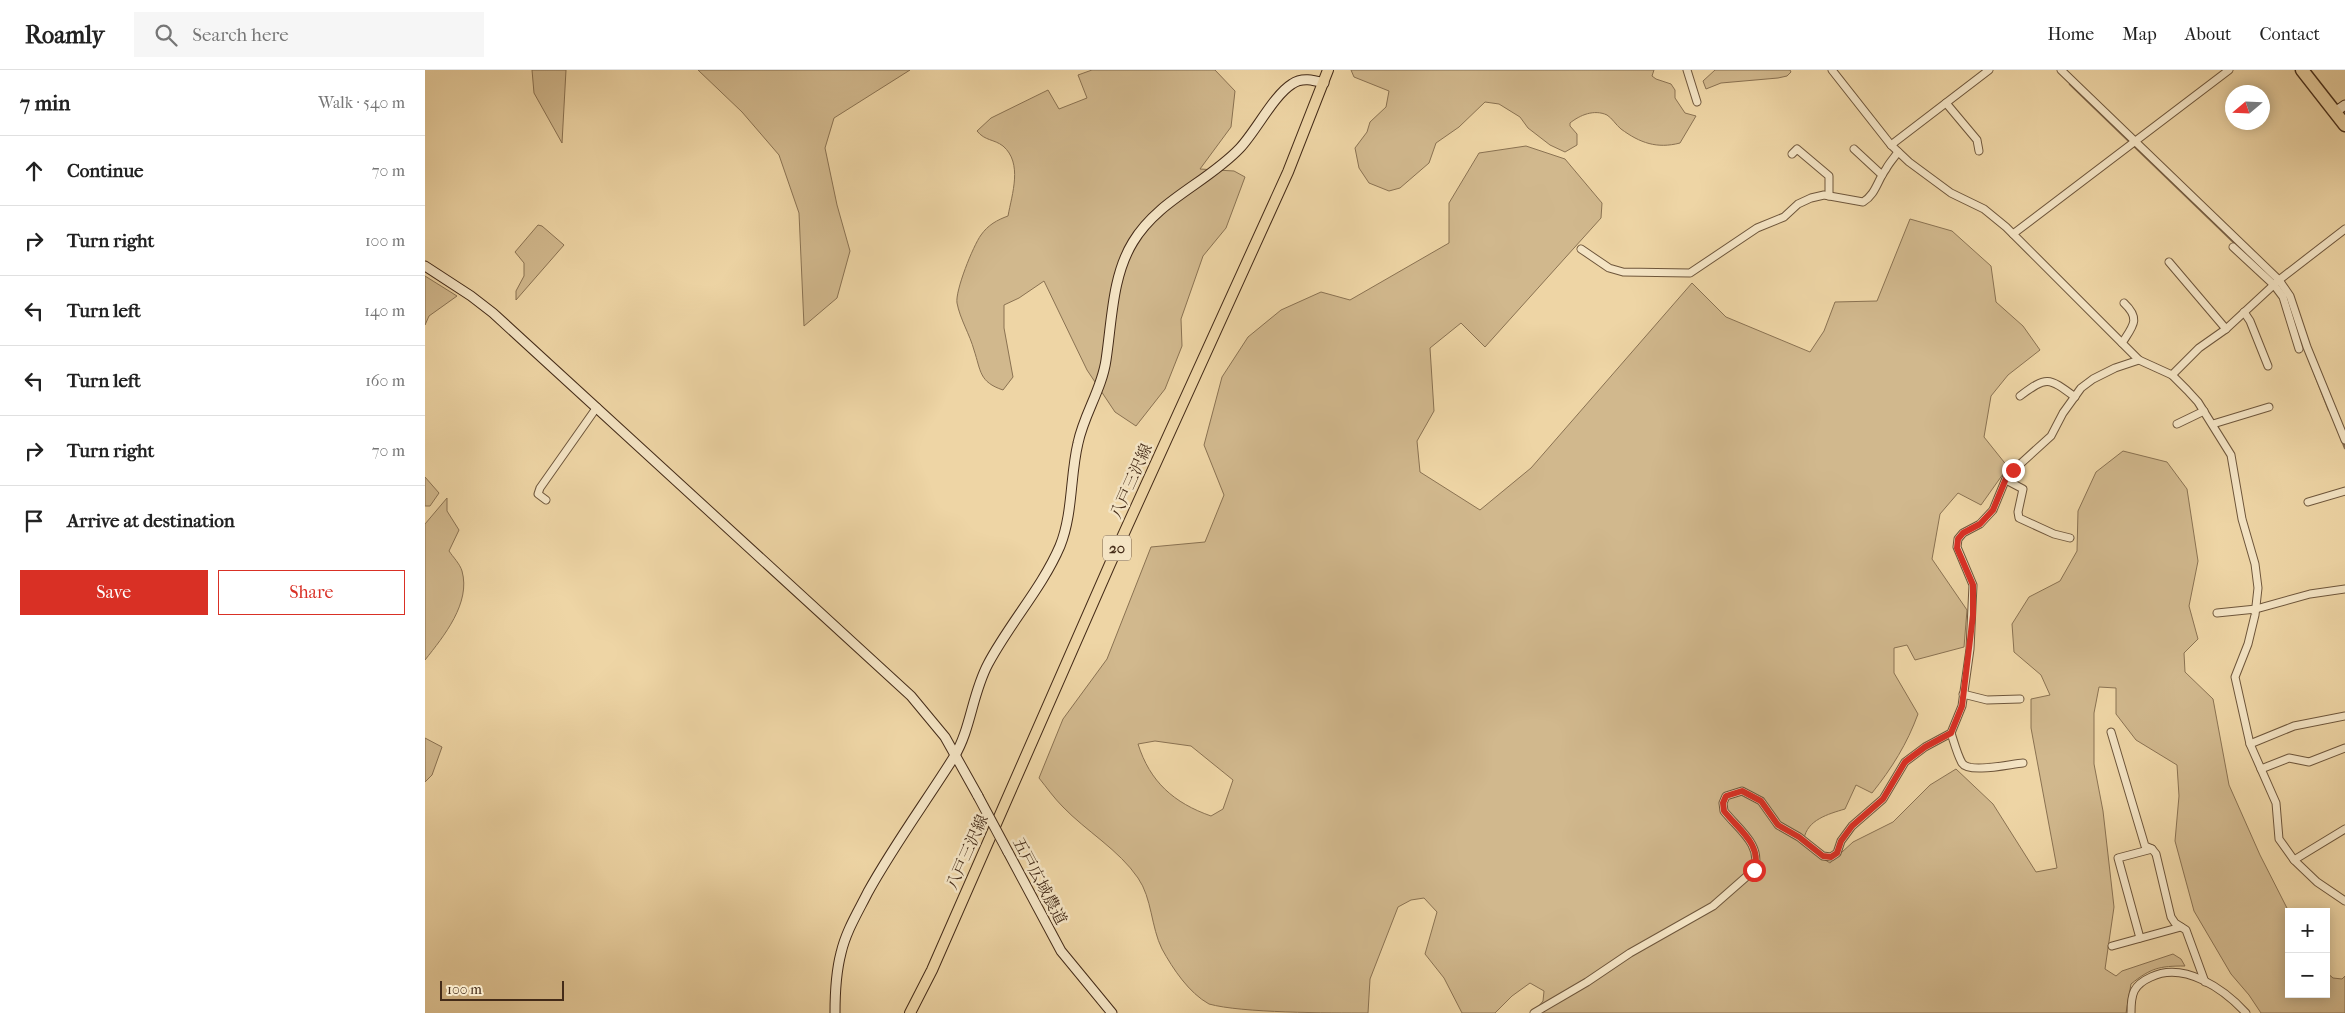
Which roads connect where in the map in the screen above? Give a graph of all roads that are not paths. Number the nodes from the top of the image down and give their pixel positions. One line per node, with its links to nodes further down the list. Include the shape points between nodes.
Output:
1 (1328, 70): 8 (main road, 八戸三沢線 / 20)
2 (1687, 70): 9 (street)
3 (1831, 70): 14 (street)
4 (1989, 70): 10 (street)
5 (2061, 70): 13 (street)
6 (2229, 70): 13 (street)
7 (2302, 70): 11 (highway)
8 (1324, 83): 59 (street, via 1306,79 1292,84 1239,149 1143,226 1131,245 1121,264 1106,363 1083,421 1077,446 1061,544 977,685 965,734); 71 (main road, 八戸三沢線 / 20, via 1288,172)
9 (1697, 102)
10 (1946, 103): 14 (street); 16 (street, via 1977,140)
11 (2340, 109): 12 (highway)
12 (2345, 126)
13 (2135, 141): 22 (street); 27 (street)
14 (1891, 145): 17 (street)
15 (1854, 149): 19 (street)
16 (1979, 151)
17 (1899, 152): 19 (street); 22 (street, via 1951,194 1984,209)
18 (1792, 154): 20 (street, via 1797,149 1829,176)
19 (1882, 175): 20 (street, via 1870,198 1863,202)
20 (1829, 196): 24 (street, via 1811,198 1798,204 1784,216 1757,228 1690,273 1623,272 1609,268)
21 (2345, 229): 27 (street)
22 (2013, 234): 31 (street)
23 (2233, 247): 27 (street)
24 (1581, 249)
25 (2169, 262): 30 (street)
26 (425, 266): 38 (street, 五戸広域農道, via 471,296)
27 (2276, 282): 29 (street); 32 (street); 43 (street, via 2290,296 2309,354)
28 (2123, 303): 31 (street, via 2133,312 2134,318)
29 (2244, 312): 30 (street); 34 (street)
30 (2226, 330): 35 (street, via 2199,348)
31 (2122, 343): 33 (street)
32 (2299, 349)
33 (2139, 360): 35 (street); 37 (street, via 2093,379)
34 (2268, 366)
35 (2173, 375): 40 (street)
36 (2020, 396): 37 (street, via 2042,380 2053,380)
37 (2075, 397): 44 (street, via 2051,436)
38 (597, 407): 46 (street, via 540,488 538,494); 59 (street, 五戸広域農道, via 911,696 931,717)
39 (2269, 407): 42 (street)
40 (2204, 411): 41 (street); 42 (street)
41 (2177, 424)
42 (2213, 424): 50 (street, via 2231,455 2259,588)
43 (2345, 440)
44 (2006, 480): 48 (street, via 2023,489 2019,518); 52 (street, via 1993,510 1958,539 1957,548 1973,585 1970,648)
45 (2345, 491): 47 (street)
46 (546, 500)
47 (2308, 502)
48 (2071, 538)
49 (2345, 589): 50 (street, via 2310,594)
50 (2256, 610): 51 (street); 57 (street, via 2248,644 2235,677)
51 (2217, 612)
52 (1963, 694): 53 (street, via 1987,700); 56 (street, via 1962,706)
53 (2020, 698)
54 (2345, 716): 57 (street, via 2294,726)
55 (2111, 732): 63 (street, via 2145,846)
56 (1951, 733): 60 (street, via 1962,764 1968,767); 73 (street, via 1905,762 1883,799 1852,826 1837,853 1831,857 1823,856 1778,825 1761,801 1742,791 1726,796 1724,811 1755,849 1757,863 1754,870 1713,906 1630,952)
57 (2250, 744): 61 (street)
58 (2345, 748): 61 (street, via 2309,762 2289,758)
59 (956, 754): 70 (street, via 889,854 850,926 841,952); 72 (street, 五戸広域農道, bridge, via 1061,951)
60 (2023, 763)
61 (2261, 769): 64 (street, via 2276,803 2279,839)
62 (2345, 829): 64 (street)
63 (2152, 849): 66 (street, via 2156,854 2171,917); 67 (street, via 2119,858)
64 (2294, 860): 65 (street, via 2317,882)
65 (2345, 901)
66 (2181, 927): 67 (street); 69 (street, via 2186,930)
67 (2140, 938): 68 (street)
68 (2112, 946)
69 (2205, 982): 74 (street, via 2191,975 2159,973 2143,981 2131,995); 75 (street)
70 (835, 1013)
71 (910, 1013)
72 (1112, 1013)
73 (1534, 1013)
74 (2131, 1013)
75 (2246, 1013)

